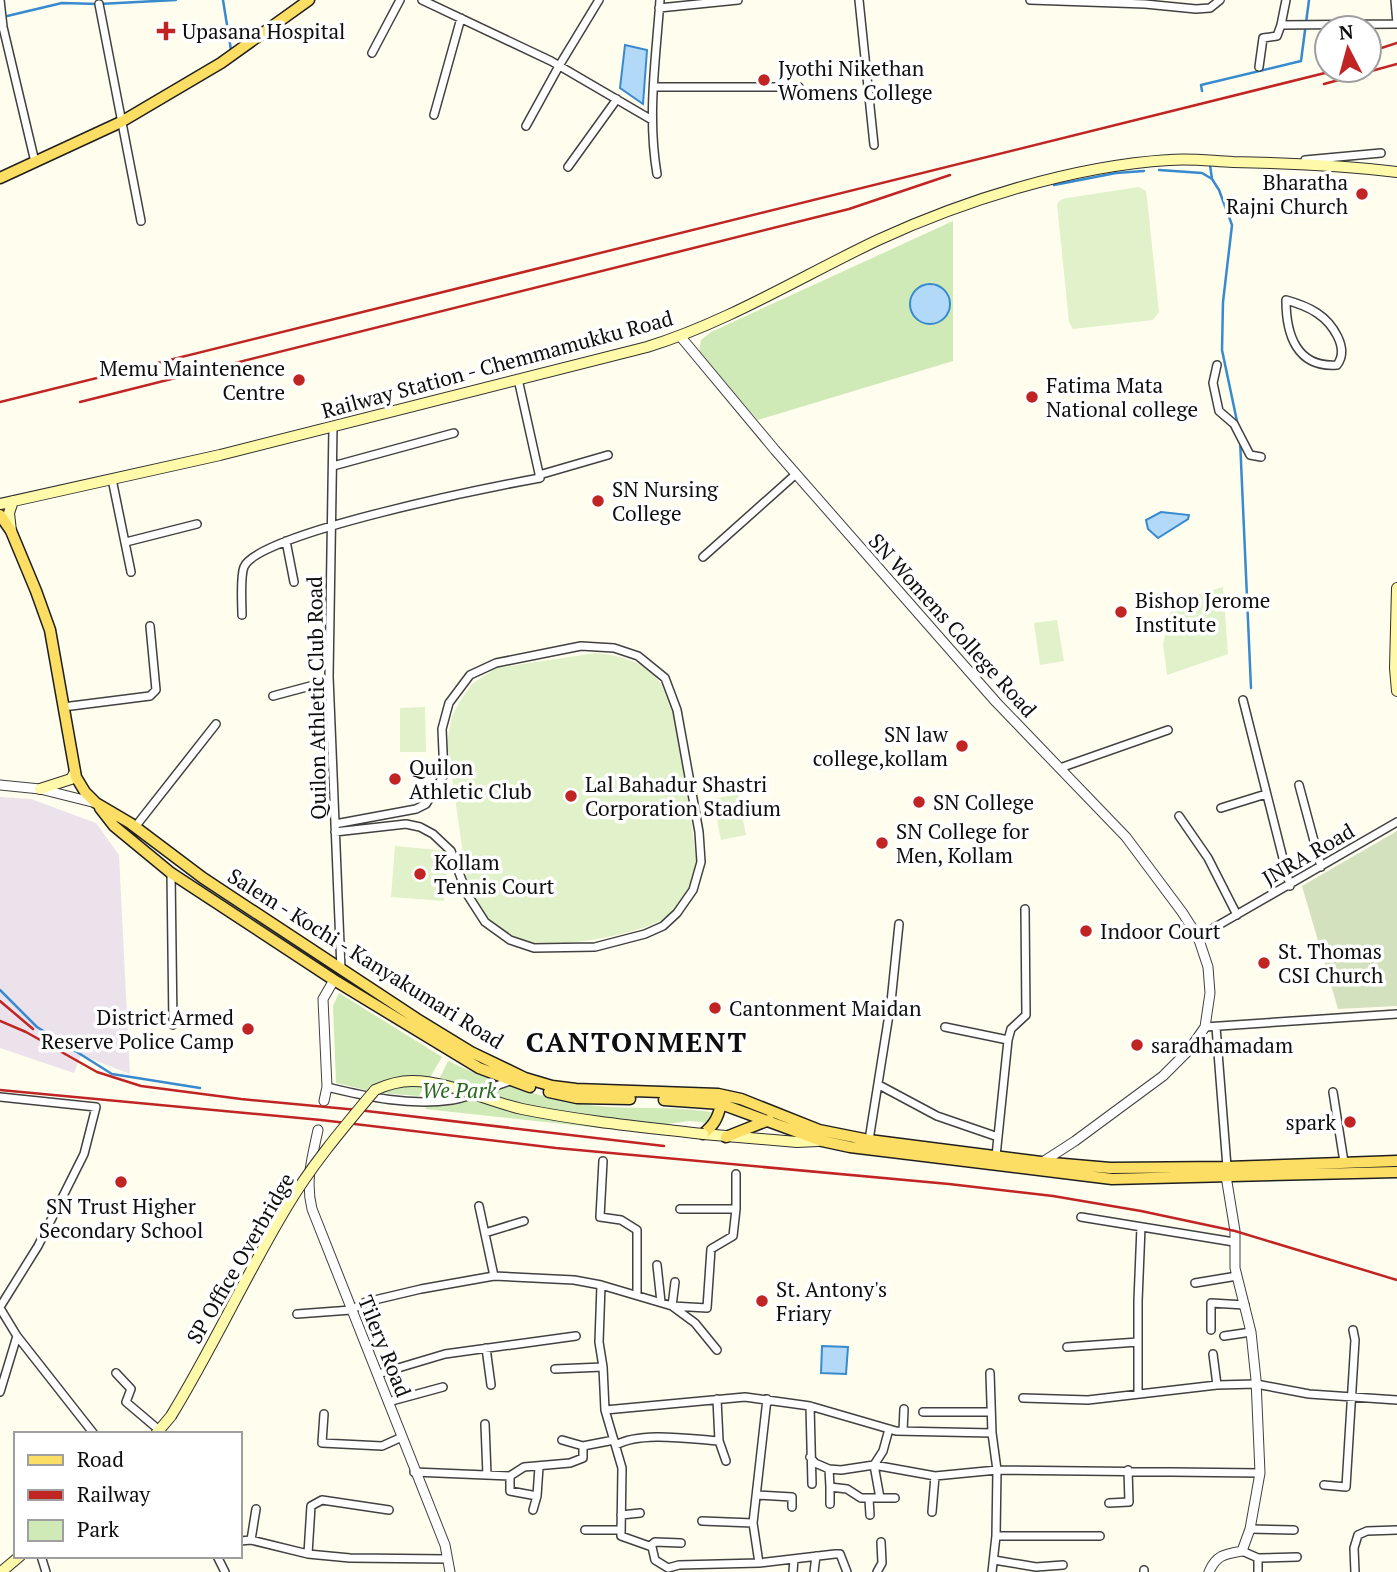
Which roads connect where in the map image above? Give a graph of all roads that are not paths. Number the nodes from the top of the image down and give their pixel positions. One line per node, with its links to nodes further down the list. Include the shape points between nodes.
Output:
1 (0, 0): 32 (street)
2 (309, 0): 28 (main road, via 221,63)
3 (400, 0): 20 (street)
4 (422, 0): 17 (street)
5 (599, 0): 21 (street)
6 (738, 0): 12 (street)
7 (859, 0): 30 (street)
8 (1030, 0): 13 (street)
9 (1220, 0): 14 (street, via 1210,8 1196,9)
10 (1286, 0): 19 (street)
11 (1395, 0): 18 (street)
12 (697, 2): 16 (street)
13 (1106, 2): 14 (street)
14 (1145, 2)
15 (99, 4): 28 (street)
16 (659, 4): 23 (street)
17 (461, 18): 21 (street); 26 (street)
18 (1397, 24): 19 (street)
19 (1281, 25): 22 (street, via 1277,36 1263,38)
20 (372, 53)
21 (559, 66): 25 (street); 29 (street)
22 (1259, 67)
23 (654, 87): 24 (street); 27 (street)
24 (799, 87)
25 (617, 99): 27 (street); 34 (street)
26 (434, 115)
27 (652, 120): 36 (street)
28 (121, 122): 32 (main road); 38 (street)
29 (526, 126)
30 (874, 145)
31 (1381, 153): 33 (street)
32 (35, 162): 37 (main road)
33 (1290, 162): 35 (main road, Railway Station - Chemmamukku Road); 40 (main road, Railway Station - Chemmamukku Road, via 1159,161 1088,171 1009,191 881,239)
34 (568, 167)
35 (1397, 172)
36 (657, 174)
37 (0, 177)
38 (141, 221)
39 (1286, 300): 39 (street, via 1319,314 1338,336 1341,360 1337,365 1322,366 1297,348 1286,322)
40 (680, 337): 42 (main road, Railway Station - Chemmamukku Road); 48 (street, SN Womens College Road)
41 (1217, 365): 46 (street, via 1213,383 1219,411 1234,424 1250,455)
42 (518, 379): 43 (main road, Railway Station - Chemmamukku Road); 49 (street)
43 (333, 427): 47 (street, Quilon Athletic Club Road); 50 (main road, Railway Station - Chemmamukku Road)
44 (454, 433): 47 (street)
45 (608, 455): 49 (street)
46 (1261, 457)
47 (333, 466): 55 (street, Quilon Athletic Club Road)
48 (796, 474): 59 (street); 72 (street, SN Womens College Road, via 996,702)
49 (539, 475): 55 (street)
50 (112, 479): 51 (main road, Railway Station - Chemmamukku Road); 58 (street)
51 (13, 501): 52 (main road, Railway Station - Chemmamukku Road); 56 (main road)
52 (0, 504)
53 (0, 515): 56 (main road, Salem - Kochi - Kanyakumari Road)
54 (197, 524): 58 (street)
55 (332, 525): 57 (street); 65 (street, Quilon Athletic Club Road)
56 (11, 531): 69 (main road, Salem - Kochi - Kanyakumari Road, via 50,630)
57 (286, 541): 61 (street); 63 (street, via 243,567)
58 (126, 542): 60 (street)
59 (703, 557)
60 (131, 572)
61 (294, 582)
62 (1397, 588): 66 (main road)
63 (242, 615)
64 (150, 626): 69 (street, via 156,690 150,696)
65 (330, 681): 67 (street); 83 (street, Quilon Athletic Club Road)
66 (1397, 691)
67 (273, 696)
68 (1243, 700): 77 (street)
69 (63, 707): 73 (main road, Salem - Kochi - Kanyakumari Road)
70 (216, 724): 82 (street)
71 (1168, 730): 72 (street)
72 (1060, 768): 90 (street, SN Womens College Road, via 1126,837)
73 (75, 772): 76 (main road, via 71,779); 78 (main road, Salem - Kochi - Kanyakumari Road)
74 (0, 785): 76 (street)
75 (1299, 785): 84 (street)
76 (40, 789): 78 (street)
77 (1266, 794): 79 (street); 86 (street)
78 (96, 803): 82 (main road, Salem - Kochi - Kanyakumari Road); 85 (main road, via 114,826)
79 (1222, 808)
80 (1179, 816): 88 (street, via 1208,858)
81 (1397, 822): 84 (street, JNRA Road)
82 (135, 827): 91 (main road, Salem - Kochi - Kanyakumari Road)
83 (335, 828): 83 (street, via 426,804 444,775 442,729 449,703 470,675 496,663 581,646 614,648 638,656 665,678 677,710 701,862 693,890 663,926 594,947 534,948 510,940 485,922 467,894 451,851 433,834 406,824); 91 (street, Quilon Athletic Club Road)
84 (1321, 867): 86 (street, JNRA Road)
85 (171, 873): 92 (main road); 94 (street)
86 (1290, 886): 88 (street, JNRA Road)
87 (1025, 909): 97 (street, via 1026,1015)
88 (1237, 915): 90 (street, JNRA Road)
89 (899, 924): 99 (street)
90 (1198, 937): 96 (street, SN Womens College Road, via 1208,967)
91 (341, 969): 105 (main road, Salem - Kochi - Kanyakumari Road, via 471,1052 525,1079 576,1089 718,1094)
92 (334, 980): 98 (main road, via 479,1068); 100 (street, via 323,999)
93 (1397, 1014): 96 (street)
94 (173, 1026)
95 (945, 1027): 97 (street)
96 (1210, 1027): 117 (street, via 1163,1076); 118 (street)
97 (1007, 1040): 110 (street)
98 (510, 1080): 100 (street, via 454,1100 377,1098); 104 (main road, via 577,1098)
99 (879, 1085): 110 (street, via 937,1116); 111 (street)
100 (327, 1087): 103 (street)
101 (1333, 1092): 116 (street)
102 (0, 1097): 139 (street, via 96,1107 84,1154)
103 (324, 1101)
104 (721, 1104): 106 (main road); 108 (main road, via 713,1126)
105 (781, 1115): 106 (main road); 111 (main road, Salem - Kochi - Kanyakumari Road, via 819,1130)
106 (768, 1120): 109 (main road); 112 (main road)
107 (318, 1130): 140 (street, Tilery Road, via 307,1191)
108 (703, 1134): 109 (main road, SP Office Overbridge); 180 (main road, SP Office Overbridge, bridge, via 588,1121 430,1083 411,1081 375,1090 286,1208 193,1381)
109 (726, 1137): 112 (main road, SP Office Overbridge)
110 (998, 1137): 113 (street)
111 (869, 1140): 113 (main road, Salem - Kochi - Kanyakumari Road)
112 (822, 1141): 117 (main road)
113 (996, 1156): 117 (main road, Salem - Kochi - Kanyakumari Road)
114 (603, 1161): 135 (street, via 600,1217 621,1220 636,1230)
115 (1397, 1161): 116 (main road, Salem - Kochi - Kanyakumari Road)
116 (1344, 1162): 118 (main road, Salem - Kochi - Kanyakumari Road)
117 (1042, 1167): 118 (main road, Salem - Kochi - Kanyakumari Road)
118 (1226, 1172): 119 (main road); 128 (street)
119 (1397, 1172)
120 (736, 1174): 123 (street)
121 (479, 1206): 127 (street)
122 (680, 1209): 123 (street)
123 (736, 1209): 138 (street, via 733,1236 711,1249 707,1308)
124 (1081, 1217): 126 (street)
125 (524, 1221): 127 (street)
126 (1141, 1227): 128 (street); 148 (street)
127 (485, 1233): 130 (street)
128 (1234, 1242): 131 (street)
129 (657, 1265): 136 (street)
130 (494, 1276): 134 (street); 140 (street, via 366,1302)
131 (1237, 1276): 133 (street); 137 (street)
132 (675, 1282): 138 (street)
133 (1195, 1283)
134 (601, 1285): 135 (street); 153 (street)
135 (637, 1294): 136 (street)
136 (661, 1302): 138 (street)
137 (1245, 1304): 142 (street, via 1211,1303); 144 (street)
138 (672, 1306): 151 (street, via 695,1323)
139 (0, 1307): 145 (street)
140 (351, 1310): 141 (street); 157 (street, Tilery Road)
141 (297, 1314)
142 (1211, 1330)
143 (1353, 1330): 165 (street)
144 (1251, 1332): 147 (street); 158 (street)
145 (17, 1336): 162 (street); 179 (street)
146 (576, 1336): 150 (street)
147 (1224, 1336)
148 (1138, 1342): 149 (street); 163 (street)
149 (1067, 1347)
150 (486, 1348): 157 (street, via 445,1354); 159 (street)
151 (718, 1350)
152 (1213, 1354): 160 (street)
153 (603, 1367): 154 (street); 172 (street)
154 (555, 1368)
155 (116, 1373): 180 (street, via 131,1389 125,1402)
156 (990, 1373): 174 (street)
157 (378, 1374): 169 (street, Tilery Road)
158 (1256, 1384): 160 (street); 165 (street); 195 (street)
159 (491, 1385)
160 (1217, 1385): 163 (street)
161 (443, 1387): 169 (street)
162 (0, 1392)
163 (1138, 1394): 164 (street, via 1088,1400)
164 (1023, 1398)
165 (1351, 1398): 168 (street); 200 (street, via 1346,1487)
166 (717, 1399): 167 (street); 172 (street); 184 (street)
167 (767, 1399): 170 (street); 202 (street)
168 (1397, 1400)
169 (388, 1402): 182 (street, Tilery Road)
170 (810, 1406): 177 (street); 187 (street)
171 (904, 1409): 178 (street)
172 (605, 1410): 185 (street)
173 (923, 1412): 174 (street)
174 (990, 1412): 181 (street)
175 (324, 1414): 182 (street, via 322,1443 382,1446)
176 (485, 1424): 196 (street)
177 (889, 1429): 178 (street); 189 (street)
178 (903, 1431): 181 (street)
179 (92, 1432)
180 (157, 1432)
181 (992, 1433): 192 (street)
182 (402, 1437): 194 (street, Tilery Road)
183 (562, 1440): 186 (street)
184 (719, 1441): 185 (street, via 660,1438); 188 (street)
185 (615, 1442): 186 (street); 215 (street, via 622,1468)
186 (583, 1446): 190 (street, via 583,1458)
187 (810, 1457): 191 (street); 199 (street)
188 (726, 1461)
189 (874, 1465): 191 (street); 198 (street); 204 (street)
190 (539, 1467): 197 (street, via 524,1467); 203 (street)
191 (829, 1469): 201 (street)
192 (996, 1470): 193 (street); 198 (street); 224 (street)
193 (1128, 1470): 195 (street); 207 (street, via 1129,1502)
194 (414, 1472): 196 (street); 237 (street, Tilery Road)
195 (1260, 1473): 219 (street)
196 (487, 1475): 197 (street)
197 (510, 1476): 203 (street, via 510,1491)
198 (935, 1476): 213 (street)
199 (812, 1484)
200 (1324, 1485)
201 (830, 1487): 206 (street); 208 (street)
202 (757, 1495): 209 (street, via 792,1497); 218 (street)
203 (537, 1496): 212 (street)
204 (880, 1498): 205 (street); 206 (street)
205 (895, 1498)
206 (869, 1499): 216 (street)
207 (1109, 1503)
208 (830, 1504)
209 (792, 1507)
210 (256, 1509): 226 (street)
211 (389, 1510): 232 (street, via 321,1500 311,1506)
212 (533, 1510)
213 (932, 1511)
214 (640, 1513): 215 (street)
215 (621, 1515): 221 (street)
216 (870, 1515)
217 (702, 1521): 218 (street)
218 (753, 1523): 240 (street)
219 (1250, 1529): 222 (street); 231 (street)
220 (584, 1530): 221 (street)
221 (621, 1530): 230 (street, via 621,1536)
222 (1294, 1530)
223 (1397, 1530): 253 (street, via 1358,1535)
224 (996, 1536): 225 (street); 239 (street)
225 (1100, 1536)
226 (251, 1540): 227 (street); 232 (street)
227 (242, 1541)
228 (881, 1542): 249 (street, via 882,1563)
229 (681, 1543): 230 (street, via 654,1542)
230 (650, 1546): 242 (street, via 654,1560 668,1568)
231 (1242, 1551): 236 (street); 251 (street, via 1223,1554)
232 (308, 1554): 237 (street)
233 (816, 1556): 238 (street); 247 (street); 248 (street, via 840,1554)
234 (1297, 1557): 236 (street)
235 (18, 1558): 243 (main road)
236 (1258, 1558): 252 (street)
237 (447, 1559): 244 (street, Tilery Road)
238 (794, 1559): 240 (street); 246 (street)
239 (994, 1560): 241 (street, via 1036,1567); 250 (street)
240 (757, 1563): 242 (street); 245 (street)
241 (1063, 1565)
242 (699, 1568)
243 (1, 1572)
244 (450, 1572)
245 (756, 1572)
246 (793, 1572)
247 (814, 1572)
248 (847, 1572)
249 (877, 1572)
250 (992, 1572)
251 (1209, 1572)
252 (1258, 1572)
253 (1355, 1572)

